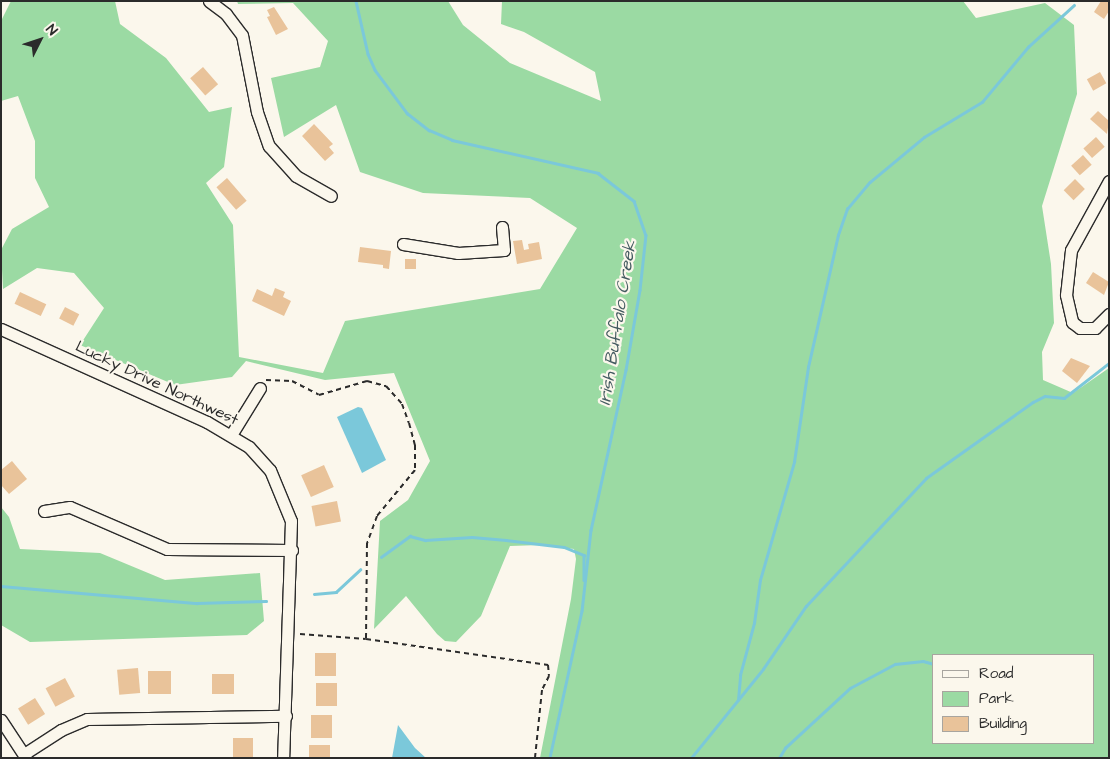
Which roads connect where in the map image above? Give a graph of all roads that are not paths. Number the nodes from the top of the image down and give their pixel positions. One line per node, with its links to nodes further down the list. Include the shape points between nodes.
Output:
1 (208, 1): 3 (street, via 226,14 242,35 257,112 269,146 296,176)
2 (1109, 181): 6 (street, via 1071,250 1066,295 1072,322 1080,328 1095,328)
3 (331, 196)
4 (502, 227): 5 (street, via 504,250 458,253)
5 (403, 244)
6 (1109, 314)
7 (1, 329): 9 (street, Lucky Drive Northwest)
8 (260, 388): 9 (street)
9 (231, 435): 11 (street, Lucky Drive Northwest, via 249,447 270,470 292,521)
10 (44, 511): 11 (street, via 70,507 167,549)
11 (292, 550): 12 (street, Lucky Drive Northwest)
12 (286, 716): 14 (street, via 87,719 61,730); 15 (street, Lucky Drive Northwest)
13 (1, 720): 14 (street)
14 (25, 756)
15 (283, 758)

